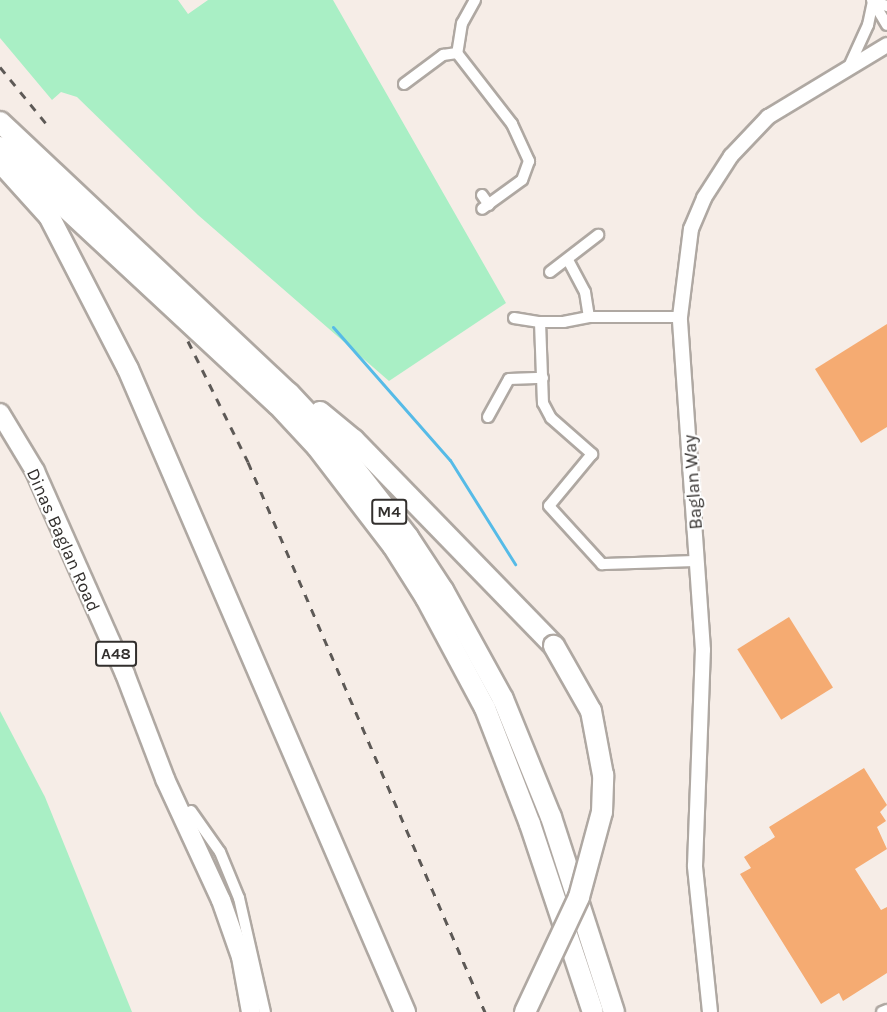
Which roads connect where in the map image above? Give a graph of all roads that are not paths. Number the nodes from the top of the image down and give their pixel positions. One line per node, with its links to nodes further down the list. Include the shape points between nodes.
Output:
1 (476, 0): 6 (street, via 462,23)
2 (872, 1): 3 (street); 4 (street); 7 (street, via 868,25)
3 (887, 6)
4 (887, 25)
5 (887, 45): 7 (street, Baglan Way)
6 (457, 53): 8 (street, via 443,55 418,83); 12 (street, via 512,124 529,161 522,180 485,207)
7 (847, 71): 17 (street, Baglan Way, via 768,117 731,156 704,198 691,230)
8 (405, 84)
9 (0, 122): 20 (highway, M4)
10 (0, 147): 31 (highway, M4, via 278,405 317,447 393,546 432,607 485,708 530,824)
11 (0, 161): 29 (highway, via 49,216 128,369)
12 (482, 195)
13 (598, 235): 14 (street)
14 (568, 260): 15 (street); 16 (street, via 585,292)
15 (550, 272)
16 (589, 317): 17 (street); 19 (street)
17 (680, 317): 24 (street, Baglan Way)
18 (514, 318): 19 (street)
19 (540, 322): 21 (street)
20 (248, 354): 30 (highway, M4, bridge, via 354,440 554,646 591,711 603,775 602,812 579,897); 32 (highway, M4, via 330,437 374,491 443,590 475,644 529,757)
21 (543, 378): 23 (street, via 509,379); 24 (street, via 543,403 552,418 592,454 549,506 553,514 602,564)
22 (0, 413): 27 (main road, Dinas Baglan Road / A48, via 34,471 221,900 241,957)
23 (488, 417)
24 (698, 561): 33 (street, Baglan Way, via 703,650 695,866)
25 (191, 811): 28 (street, via 220,852 239,898)
26 (887, 1010): 34 (street)
27 (251, 1012)
28 (264, 1012)
29 (405, 1012)
30 (525, 1012)
31 (593, 1012)
32 (614, 1012)
33 (711, 1012)
34 (882, 1012)

